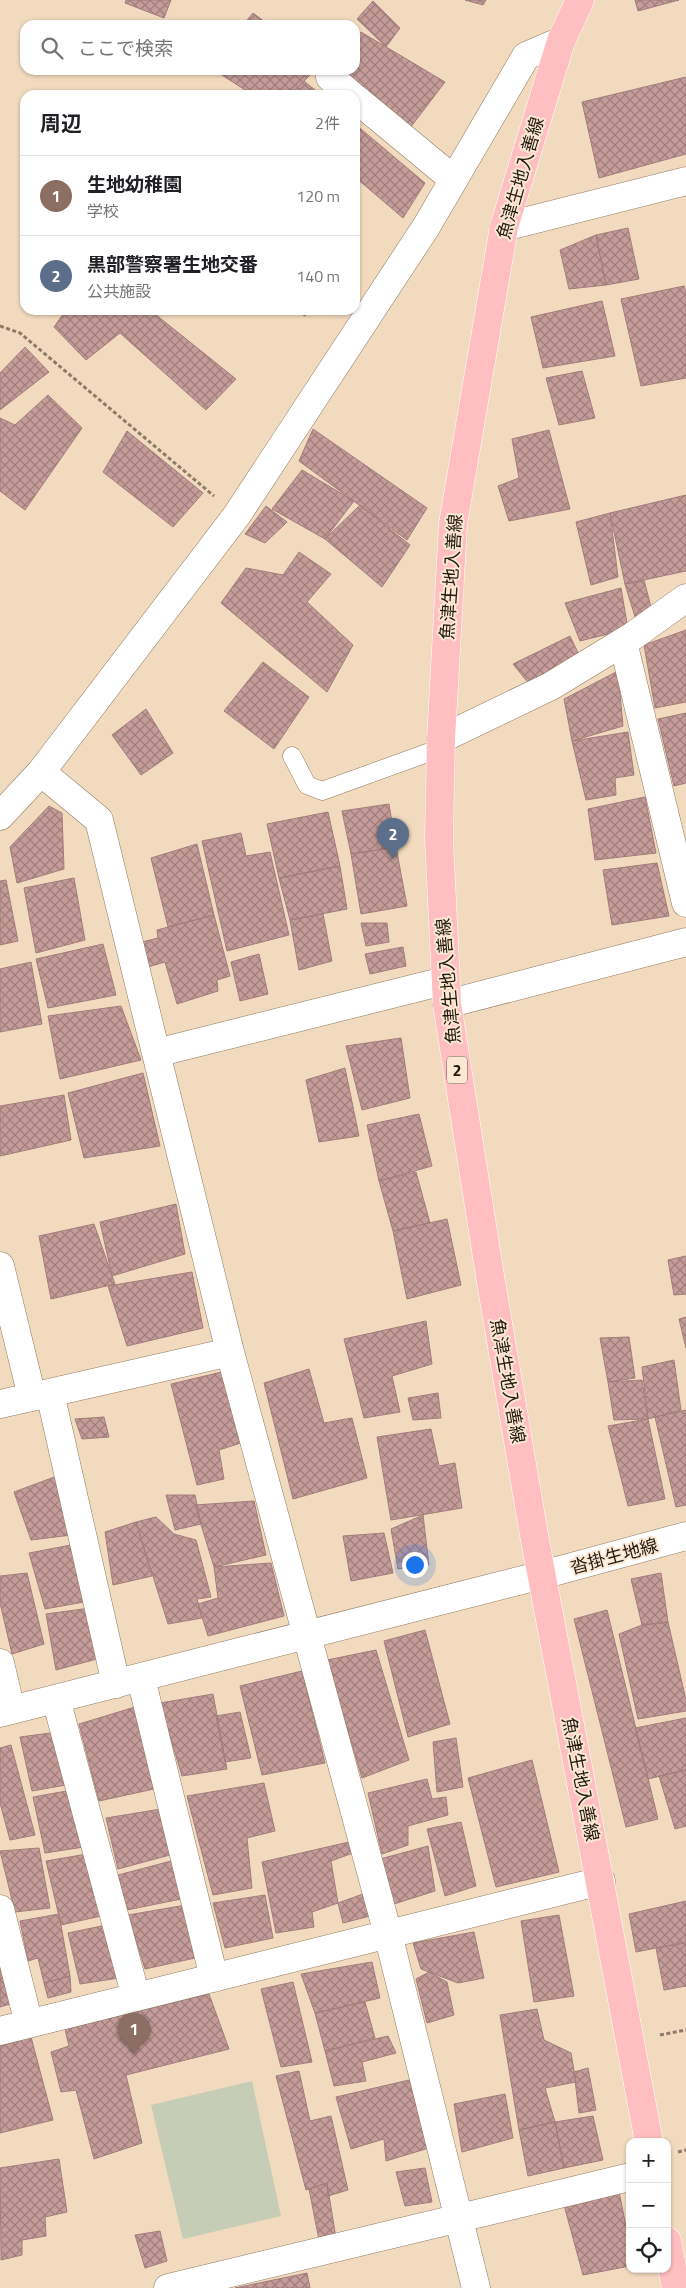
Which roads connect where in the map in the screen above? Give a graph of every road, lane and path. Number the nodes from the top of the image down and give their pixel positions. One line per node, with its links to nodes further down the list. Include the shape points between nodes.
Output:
1 (580, 0): 2 (main road, 魚津生地入善線 / 2)
2 (561, 41): 6 (street, via 526,56); 8 (main road, 魚津生地入善線 / 2)
3 (330, 77): 4 (street)
4 (345, 90)
5 (360, 102): 6 (street)
6 (454, 179): 10 (street)
7 (686, 181): 8 (street)
8 (504, 227): 13 (main road, 魚津生地入善線 / 2, via 453,524)
9 (0, 326): 10 (path, via 20,333)
10 (238, 515): 15 (street)
11 (686, 598): 12 (street)
12 (623, 642): 13 (street, via 551,686); 17 (street)
13 (441, 743): 14 (lane, via 322,791 306,785); 19 (main road, 魚津生地入善線 / 2, via 439,839)
14 (292, 756)
15 (41, 772): 16 (street); 20 (street, via 99,820)
16 (0, 816)
17 (686, 903)
18 (686, 942): 19 (street)
19 (446, 992): 20 (street); 26 (main road, 魚津生地入善線 / 2, via 491,1282)
20 (156, 1054): 22 (street)
21 (0, 1266): 23 (street)
22 (230, 1352): 23 (street); 27 (street)
23 (41, 1395): 24 (street); 29 (street)
24 (0, 1404)
25 (686, 1536): 26 (street, 沓掛生地線)
26 (542, 1575): 27 (street, 沓掛生地線); 32 (main road, 魚津生地入善線 / 2)
27 (308, 1636): 29 (street, 沓掛生地線); 34 (street)
28 (0, 1663): 31 (street)
29 (129, 1681): 30 (street, 沓掛生地線); 35 (street)
30 (56, 1699): 31 (street, 沓掛生地線); 36 (street)
31 (6, 1712)
32 (601, 1881): 34 (street); 39 (main road, 魚津生地入善線 / 2)
33 (0, 1909): 37 (street)
34 (388, 1934): 35 (street); 41 (street)
35 (214, 1978): 36 (street)
36 (136, 1997): 37 (street)
37 (29, 2024): 38 (street)
38 (0, 2031)
39 (648, 2138)
40 (626, 2178): 41 (street)
41 (458, 2217): 43 (street); 44 (street)
42 (671, 2261): 45 (main road)
43 (168, 2288)
44 (476, 2288)
45 (676, 2288)

